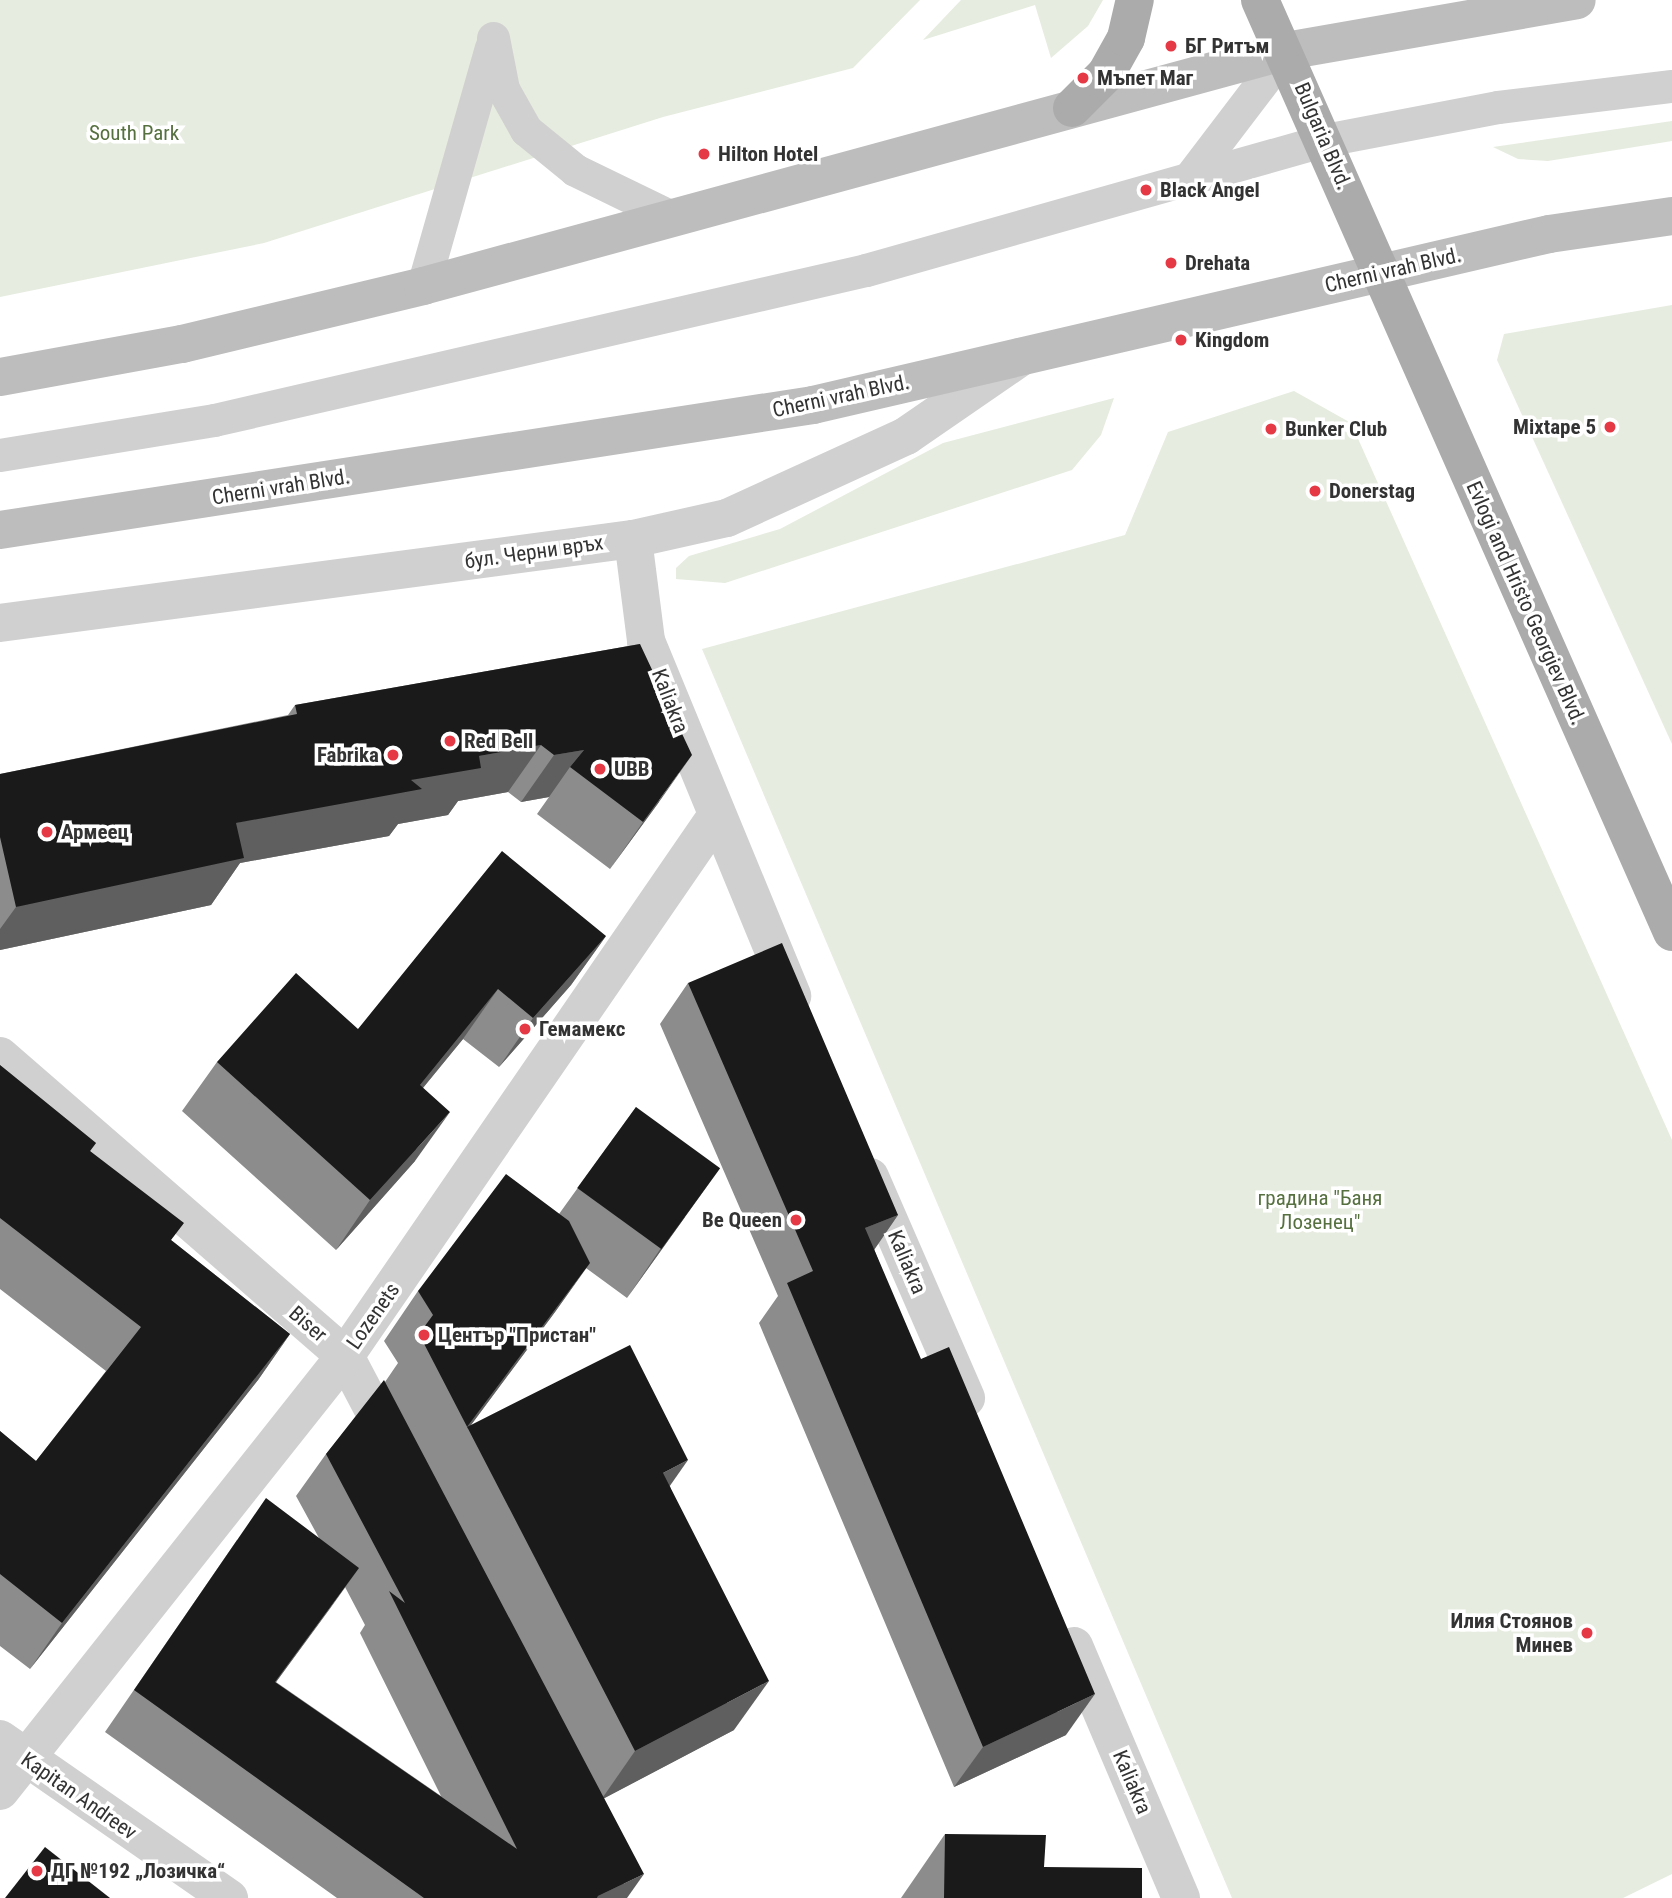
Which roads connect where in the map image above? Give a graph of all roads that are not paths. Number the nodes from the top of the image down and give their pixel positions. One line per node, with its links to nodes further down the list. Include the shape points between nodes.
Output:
1 (1135, 0): 6 (main road, via 1126,38 1106,74)
2 (1260, 0): 4 (main road, Bulgaria Blvd.)
3 (1577, 0): 4 (main road)
4 (1286, 51): 6 (main road); 7 (main road, Bulgaria Blvd.); 8 (lane)
5 (1672, 86): 7 (lane, via 1498,107)
6 (1072, 108): 10 (main road)
7 (1325, 140): 8 (lane); 11 (main road, Bulgaria Blvd.)
8 (1187, 181): 15 (lane, via 866,270 269,408)
9 (1672, 216): 11 (main road, Cherni vrah Blvd., via 1549,234)
10 (674, 218): 12 (main road); 12 (lane, via 575,170 526,130 503,89 493,38)
11 (1381, 273): 13 (main road, Cherni vrah Blvd.); 20 (main road, Evlogi and Hristo Georgiev Blvd.)
12 (422, 286): 14 (main road, via 183,344)
13 (1026, 354): 16 (main road, Cherni vrah Blvd., via 813,405); 17 (street, бул. Черни връх, via 906,436 787,493 727,518)
14 (0, 377)
15 (0, 455)
16 (0, 530)
17 (633, 539): 18 (street, бул. Черни връх); 19 (street, Kaliakra, via 646,641)
18 (0, 624)
19 (715, 818): 21 (street, Kaliakra); 24 (street, Lozenets)
20 (1672, 932)
21 (804, 1025)
22 (0, 1056): 24 (street, Biser)
23 (853, 1137): 25 (street, Kaliakra)
24 (345, 1356): 26 (street, Biser); 28 (street, Lozenets)
25 (979, 1428)
26 (409, 1479)
27 (1057, 1606): 31 (street, Kaliakra)
28 (12, 1750): 29 (street, Lozenets); 30 (street, Kapitan Andreev)
29 (0, 1791)
30 (229, 1898)
31 (1181, 1898)

